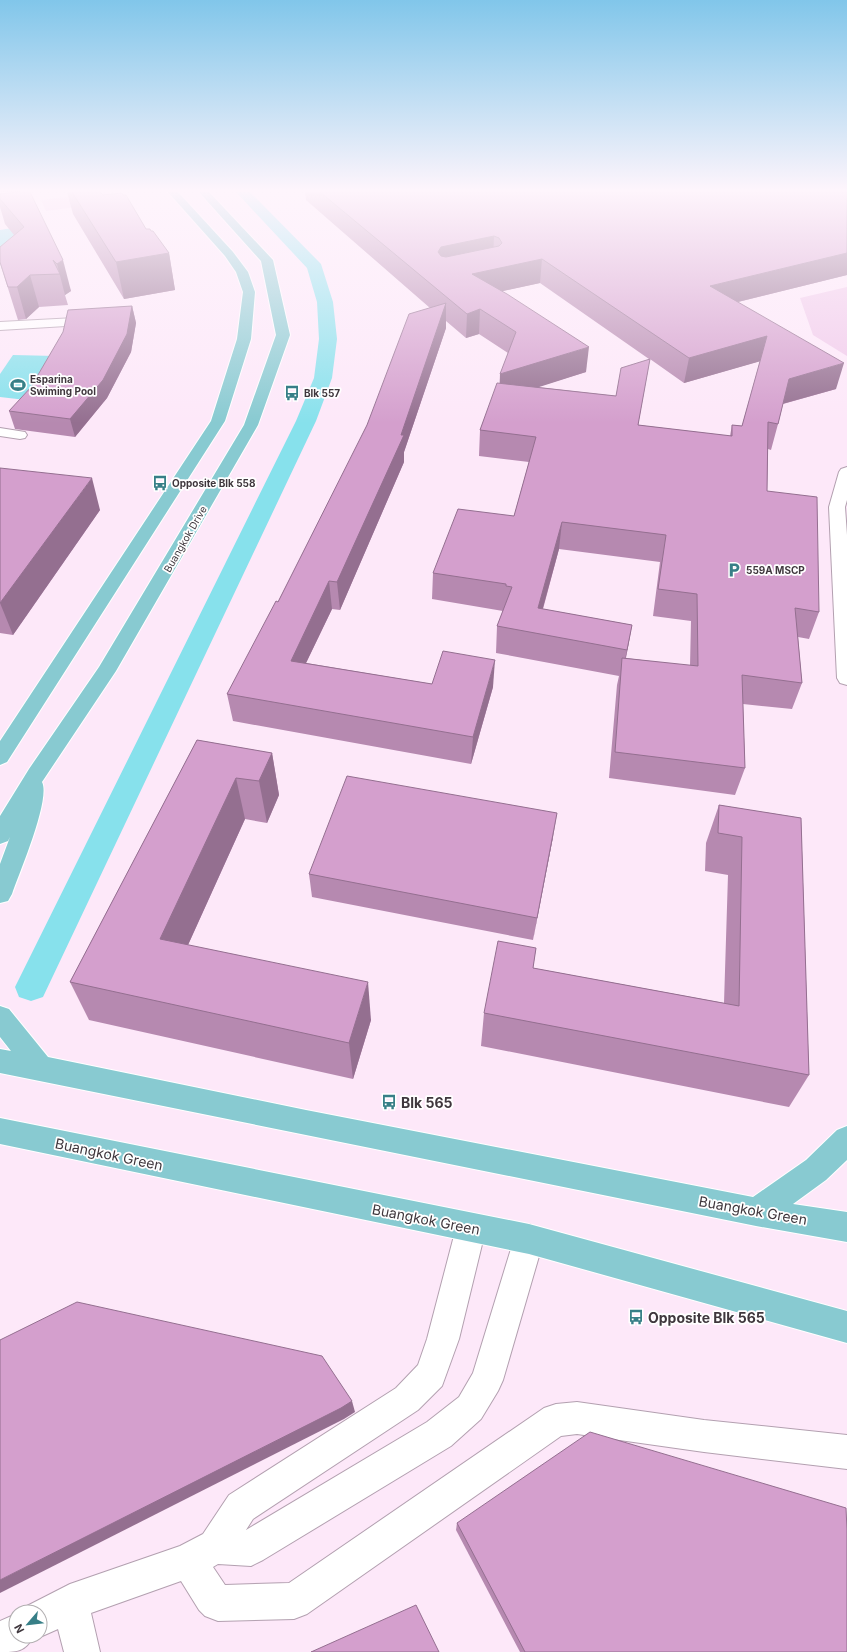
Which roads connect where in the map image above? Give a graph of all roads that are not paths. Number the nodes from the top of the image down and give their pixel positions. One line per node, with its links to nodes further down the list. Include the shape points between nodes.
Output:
1 (239, 269): 9 (main road, via 250,292 244,339 218,421)
2 (269, 269): 10 (main road, Buangkok Drive, via 283,335 251,425 106,671)
3 (105, 320): 4 (street)
4 (0, 326)
5 (0, 432): 6 (street)
6 (20, 435)
7 (847, 472): 8 (street, via 837,507)
8 (847, 678)
9 (0, 757)
10 (36, 774): 11 (main road, Buangkok Drive); 12 (main road, via 29,816)
11 (0, 835)
12 (0, 894)
13 (0, 1017): 15 (main road)
14 (0, 1061): 15 (main road, Buangkok Green)
15 (40, 1068): 18 (main road, Buangkok Green)
16 (0, 1131): 20 (main road, Buangkok Green)
17 (847, 1139): 18 (main road, via 835,1154 814,1172)
18 (756, 1212): 19 (main road, Buangkok Green)
19 (847, 1227)
20 (471, 1228): 21 (main road, Buangkok Green); 24 (street, via 443,1339 431,1375 407,1399 241,1507)
21 (528, 1239): 22 (main road, Buangkok Green); 24 (street, via 487,1380 470,1408 439,1434 251,1548)
22 (847, 1327)
23 (847, 1452): 24 (street, via 566,1418 556,1420 294,1601 218,1603 212,1597)
24 (202, 1553): 25 (street)
25 (55, 1610): 26 (street)
26 (82, 1652)

